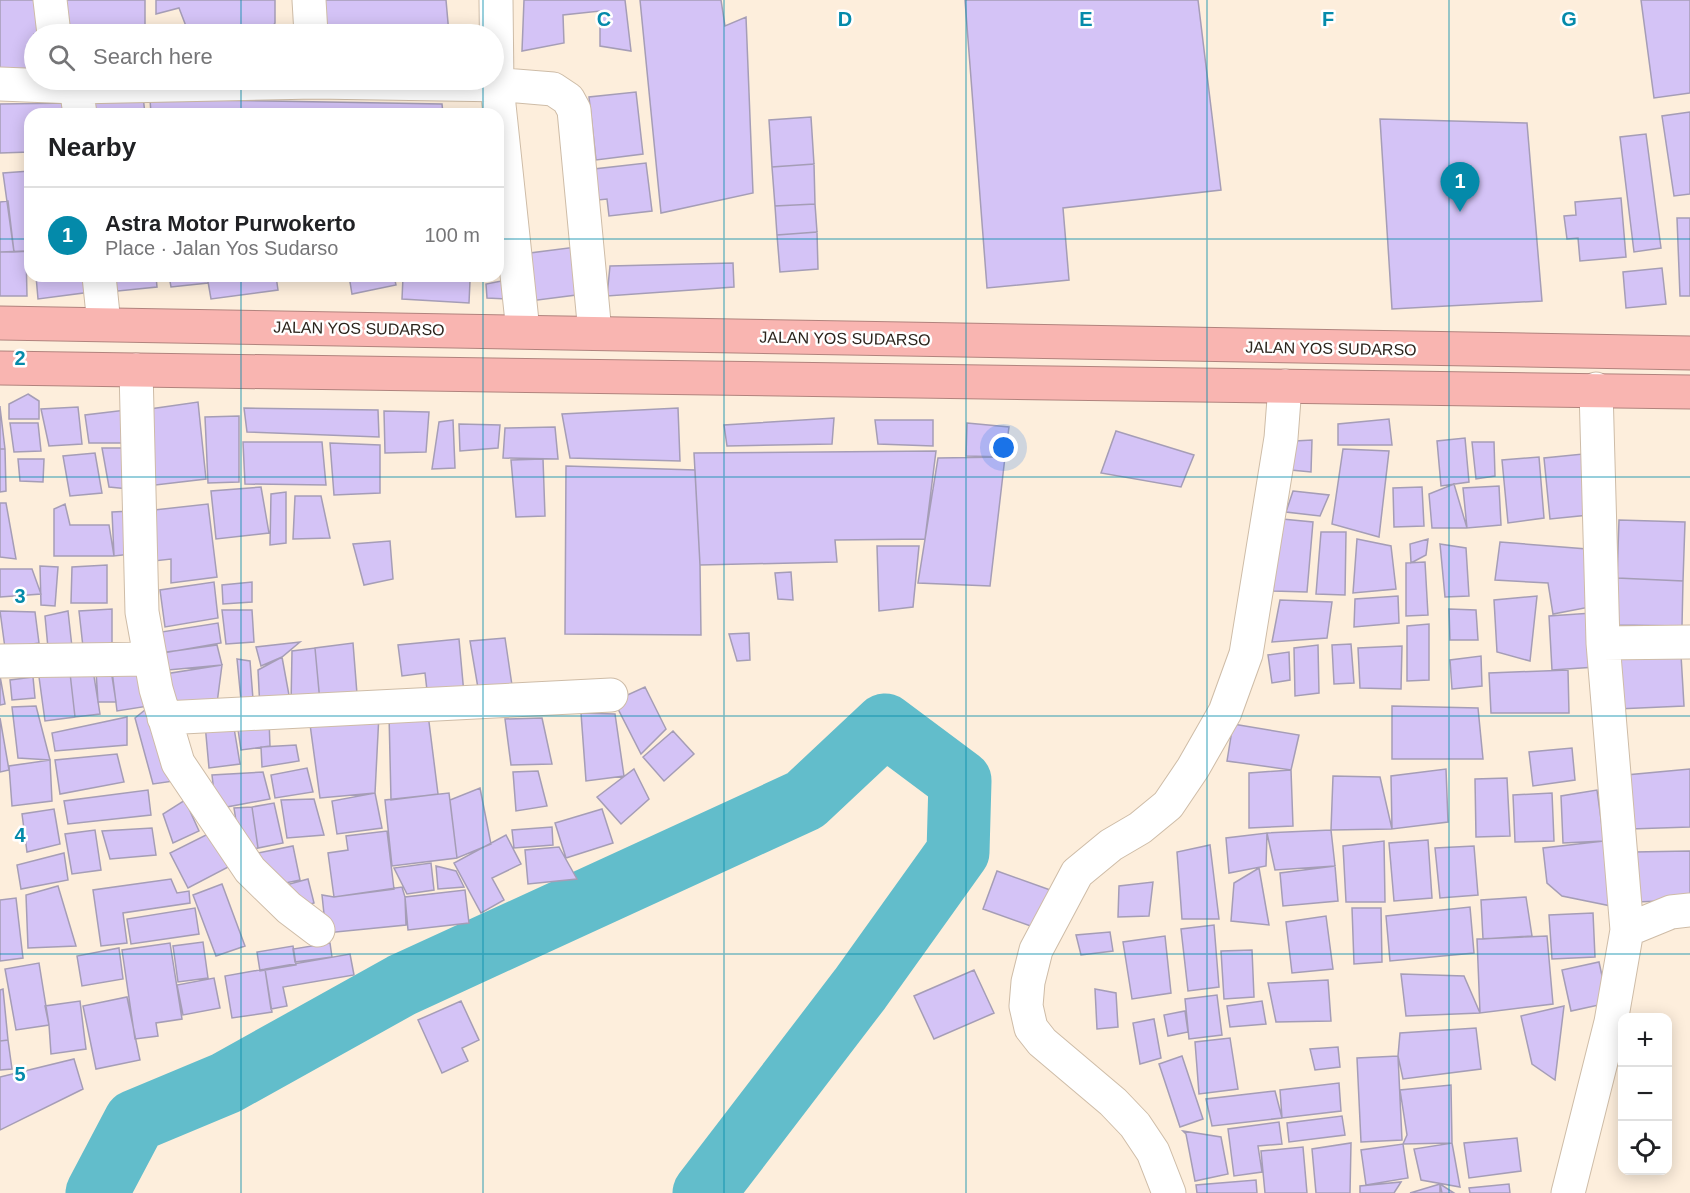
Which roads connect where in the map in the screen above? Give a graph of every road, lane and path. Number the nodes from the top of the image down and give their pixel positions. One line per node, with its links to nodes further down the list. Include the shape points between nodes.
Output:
1 (50, 0): 4 (street)
2 (309, 0): 5 (street)
3 (496, 0): 6 (street)
4 (53, 24)
5 (310, 24)
6 (496, 24)
7 (0, 84): 9 (street)
8 (504, 85): 19 (street, via 553,89 568,99 574,110)
9 (24, 86)
10 (94, 90): 12 (street)
11 (497, 90): 13 (street)
12 (69, 91)
13 (499, 108)
14 (504, 152): 18 (street)
15 (100, 282): 17 (street)
16 (0, 323): 17 (highway, JALAN YOS SUDARSO)
17 (104, 324): 18 (highway, JALAN YOS SUDARSO)
18 (523, 331): 19 (highway, JALAN YOS SUDARSO)
19 (595, 333): 20 (highway, JALAN YOS SUDARSO)
20 (1690, 353)
21 (0, 368): 22 (highway)
22 (136, 370): 23 (highway); 28 (street, via 142,612)
23 (1285, 386): 24 (highway); 35 (street, via 1281,438 1246,654 1225,712 1168,805 1077,873 1036,950 1028,982 1026,1006 1031,1028 1135,1125 1153,1152)
24 (1596, 389): 25 (highway); 27 (street)
25 (1690, 392)
26 (1690, 642): 27 (street)
27 (1603, 643): 34 (street)
28 (149, 659): 29 (street); 31 (street)
29 (0, 661)
30 (611, 695): 31 (street)
31 (164, 718): 33 (street, via 178,763 250,870)
32 (1690, 910): 34 (street, via 1671,912)
33 (318, 930)
34 (1627, 930): 36 (street, via 1611,1022)
35 (1169, 1193)
36 (1568, 1193)

